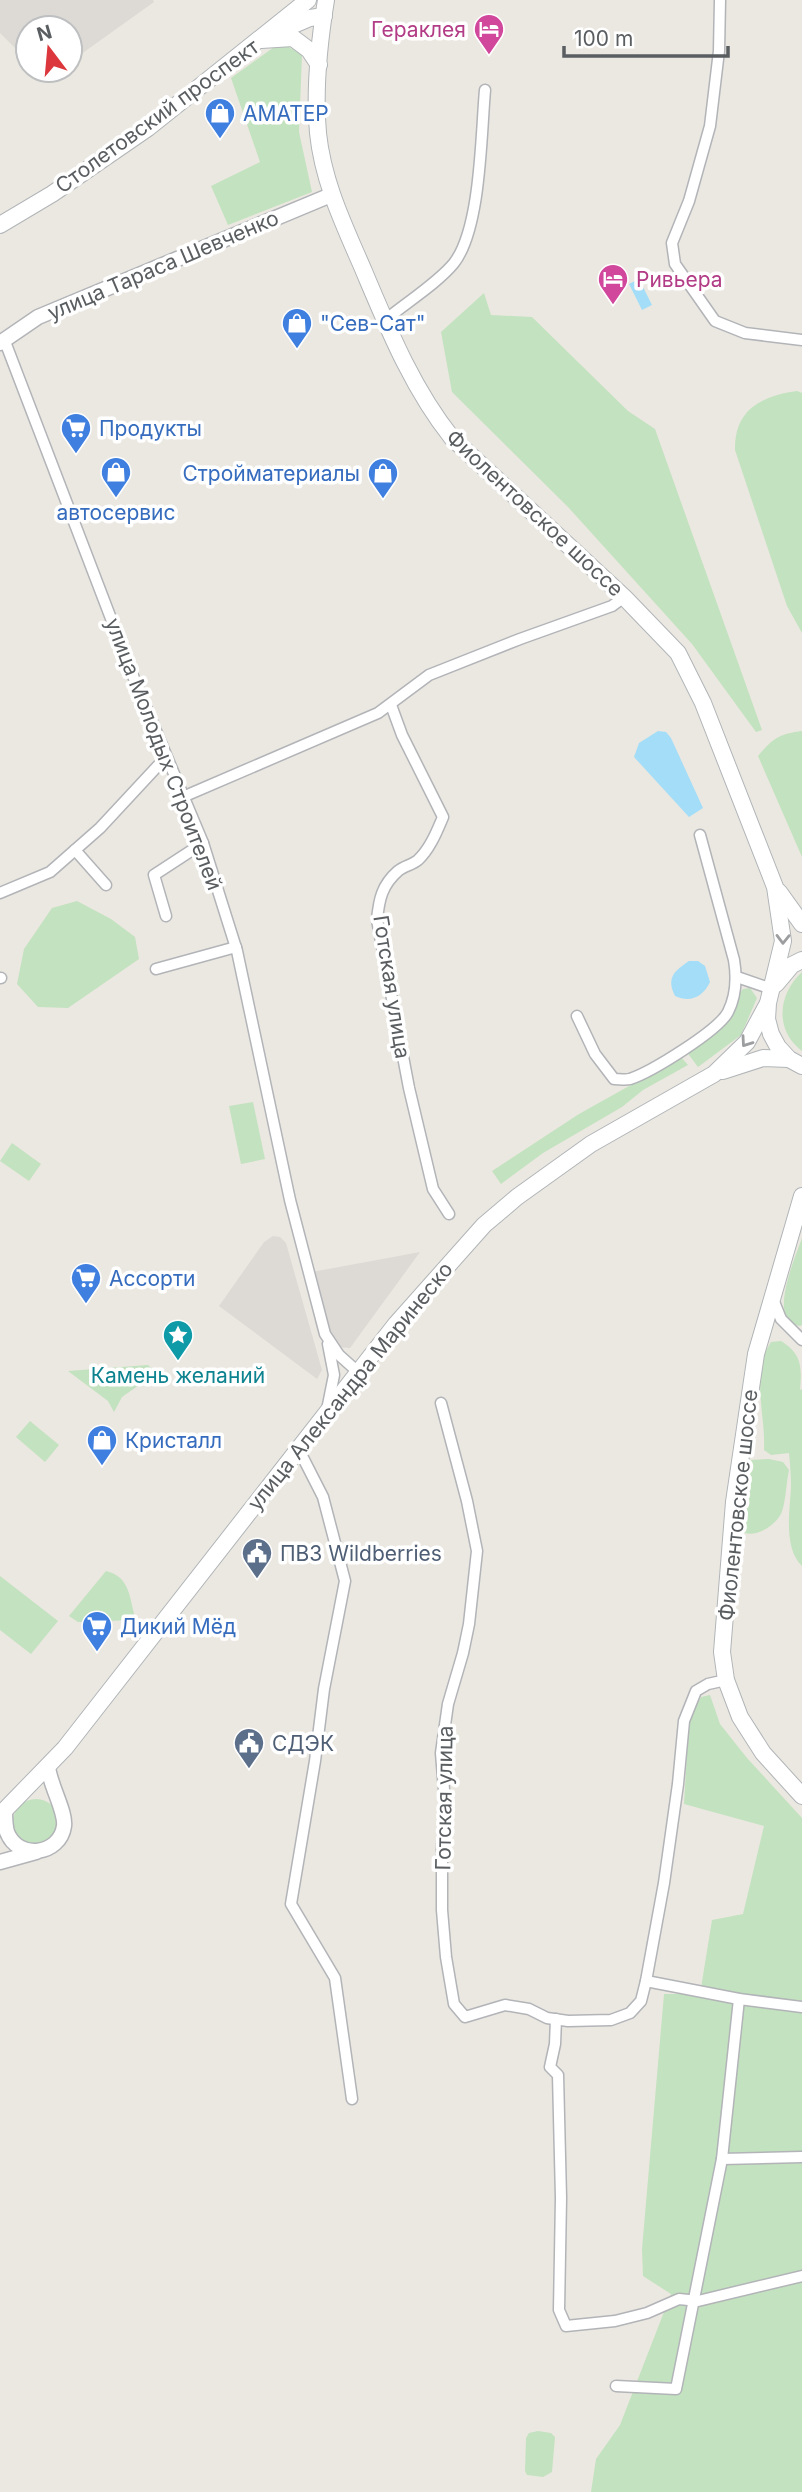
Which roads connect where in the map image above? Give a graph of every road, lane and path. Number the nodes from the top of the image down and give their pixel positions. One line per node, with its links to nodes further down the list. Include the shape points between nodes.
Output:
1 (308, 0): 4 (main road, Столетовский проспект)
2 (720, 0): 10 (street, via 710,126 690,201 673,243 675,264 715,321 746,333)
3 (325, 8): 4 (main road); 5 (main road, Фиолентовское шоссе)
4 (261, 40): 5 (main road, via 293,38); 8 (main road, Столетовский проспект, via 148,128)
5 (319, 65): 7 (main road, Фиолентовское шоссе, via 318,134)
6 (485, 90): 9 (street, via 472,219 465,238 454,262)
7 (331, 195): 9 (main road, Фиолентовское шоссе); 11 (street, улица Тараса Шевченко, via 38,317)
8 (0, 225)
9 (384, 321): 12 (main road, Фиолентовское шоссе, via 417,386 452,438)
10 (802, 340)
11 (2, 341): 14 (street, улица Молодых Строителей)
12 (624, 597): 13 (street, via 612,606 429,675); 20 (main road, Фиолентовское шоссе, via 678,653)
13 (391, 705): 15 (street); 33 (street, Готская улица, via 443,817 417,861 400,869 383,887 377,920 433,1189)
14 (166, 757): 15 (street, улица Молодых Строителей); 18 (street)
15 (185, 796): 17 (street, улица Молодых Строителей)
16 (700, 835): 27 (street)
17 (203, 843): 22 (street, via 155,875); 24 (street, улица Молодых Строителей)
18 (75, 850): 19 (street); 21 (street, via 50,872)
19 (106, 885)
20 (775, 887): 23 (main road, Фиолентовское шоссе); 28 (main road, Фиолентовское шоссе, one-way to 28, via 783,941)
21 (0, 893)
22 (166, 916)
23 (802, 924)
24 (236, 947): 26 (street); 35 (street, улица Молодых Строителей, via 290,1200)
25 (802, 960): 28 (main road, via 781,976)
26 (156, 969)
27 (737, 977): 28 (street); 29 (street, via 727,1014 705,1035 628,1080 614,1079 595,1054)
28 (770, 996): 30 (main road, Фиолентовское шоссе, via 767,1018 771,1034); 31 (main road, улица Александра Маринеско, one-way to 31, via 747,1042)
29 (578, 1016)
30 (798, 1065): 31 (main road, улица Александра Маринеско, via 763,1058)
31 (714, 1074): 37 (main road, улица Александра Маринеско, via 591,1144 517,1197 484,1225)
32 (802, 1196): 34 (main road, Фиолентовское шоссе)
33 (449, 1214)
34 (772, 1297): 36 (street, via 781,1319); 41 (main road, Фиолентовское шоссе, via 756,1354 734,1502 722,1652)
35 (325, 1334): 37 (street, улица Молодых Строителей); 39 (street, via 334,1375)
36 (802, 1340)
37 (358, 1372): 39 (main road, улица Александра Маринеско)
38 (441, 1403): 52 (street, Готская улица, via 477,1551 469,1624 447,1704 441,1753 446,1802 442,1910 454,2004 465,2017 505,2005)
39 (327, 1412): 40 (main road, улица Александра Маринеско)
40 (298, 1448): 42 (main road, улица Александра Маринеско); 53 (street, via 323,1497 345,1581 291,1904 335,1978)
41 (726, 1680): 45 (main road, Фиолентовское шоссе, via 740,1717 763,1753); 49 (street, Готская улица, via 696,1691 684,1721 664,1883)
42 (48, 1768): 43 (main road, улица Александра Маринеско); 44 (street)
43 (35, 1780): 44 (street); 46 (main road, улица Александра Маринеско)
44 (56, 1796): 47 (street, via 64,1827 58,1840)
45 (802, 1796)
46 (3, 1813): 47 (street, улица Александра Маринеско, via 11,1839 23,1849)
47 (39, 1851): 48 (street)
48 (0, 1862)
49 (646, 1981): 50 (street); 52 (street, Готская улица, via 640,2001 611,2020)
50 (739, 1999): 51 (street); 55 (street)
51 (802, 2007)
52 (556, 2019): 57 (street, via 550,2067 558,2075 559,2310 566,2326 615,2321 679,2299)
53 (352, 2099)
54 (802, 2157): 55 (street)
55 (722, 2159): 57 (street)
56 (802, 2276): 57 (street)
57 (693, 2300): 58 (street, via 676,2389)
58 (616, 2386)

